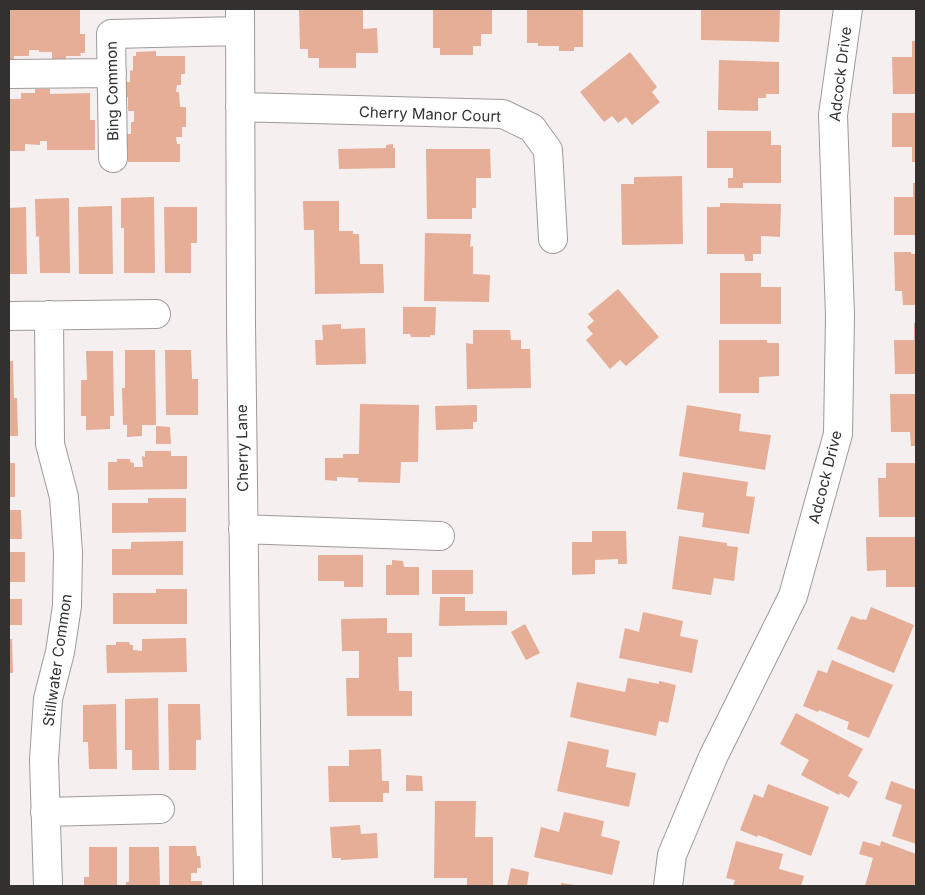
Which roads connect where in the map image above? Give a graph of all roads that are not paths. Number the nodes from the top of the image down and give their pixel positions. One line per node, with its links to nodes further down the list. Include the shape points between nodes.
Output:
1 (848, 9): 17 (street, Adcock Drive, via 833,115 840,316 838,434 793,596 713,757 672,855)
2 (240, 20): 3 (street, Bing Common, via 111,34); 5 (street, Cherry Lane)
3 (112, 73): 4 (street); 6 (street, Bing Common)
4 (9, 74)
5 (240, 107): 7 (street, Cherry Manor Court, via 503,114 532,128 548,150); 11 (street, Cherry Lane)
6 (113, 158)
7 (553, 239)
8 (156, 314): 10 (street)
9 (9, 316): 10 (street)
10 (49, 316): 14 (street, Stillwater Common, via 50,444 64,497 68,553 63,634 48,699)
11 (243, 529): 12 (street); 16 (street, Cherry Lane)
12 (440, 536)
13 (160, 809): 14 (street)
14 (45, 812): 15 (street, Stillwater Common)
15 (48, 886)
16 (248, 886)
17 (668, 886)

